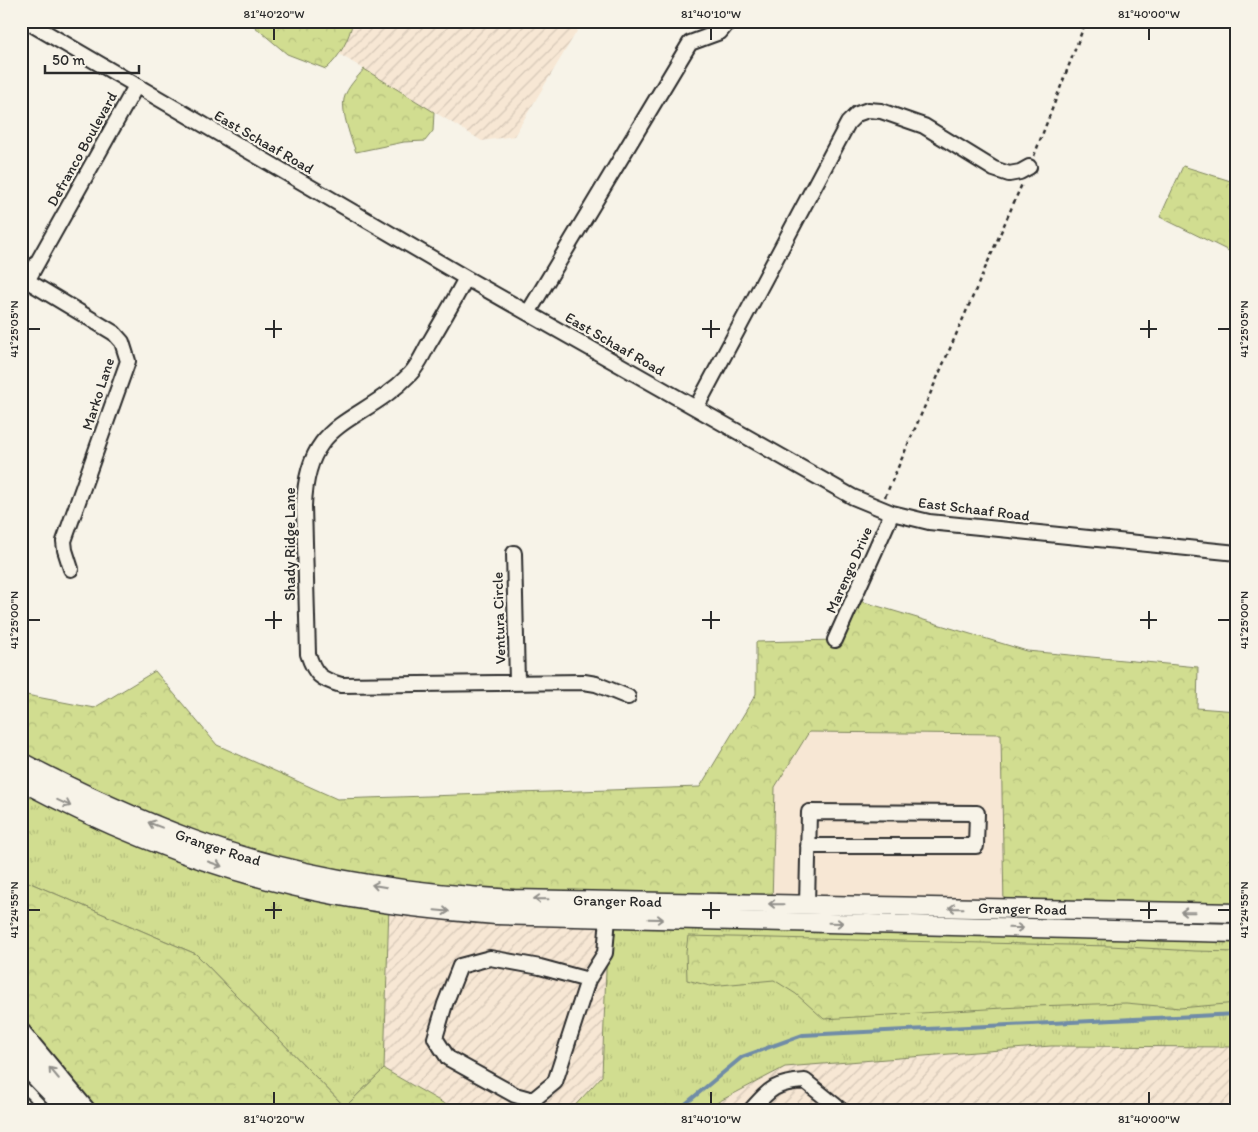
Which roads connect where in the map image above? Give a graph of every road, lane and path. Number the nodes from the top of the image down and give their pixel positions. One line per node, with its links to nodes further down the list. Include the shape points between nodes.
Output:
1 (26, 21): 4 (street, East Schaaf Road)
2 (729, 21): 8 (street, via 720,32 690,43)
3 (1086, 21): 5 (path)
4 (136, 86): 6 (street, East Schaaf Road); 7 (street, Defranco Boulevard)
5 (1029, 167): 9 (street, via 1009,174 994,169 924,126 881,111 868,110 857,114 848,122); 10 (path)
6 (466, 278): 8 (street, East Schaaf Road); 15 (street, Shady Ridge Lane, via 412,373 388,394 341,424 316,450 304,489 308,654 318,676 341,686)
7 (24, 279): 13 (street, Marko Lane, via 114,333 122,342 128,361 64,541)
8 (528, 312): 9 (street, East Schaaf Road)
9 (696, 408): 10 (street, East Schaaf Road, via 853,497)
10 (886, 510): 12 (street, East Schaaf Road, via 928,522 958,526); 14 (street, Marengo Drive)
11 (514, 553): 15 (street, Ventura Circle)
12 (1237, 553)
13 (71, 569)
14 (835, 640)
15 (517, 682): 16 (street, Shady Ridge Lane, via 596,684)
16 (628, 696)
17 (21, 762): 21 (main road, Granger Road, one-way to 17, via 431,893 293,869 241,855 147,822)
18 (21, 781): 21 (main road, Granger Road, one-way to 21, via 167,847 220,866 332,894 439,911 496,915)
19 (808, 846): 19 (street, via 809,812 977,813 976,846); 20 (street)
20 (807, 905): 21 (main road, Granger Road, one-way to 21); 22 (main road, Granger Road, one-way to 20)
21 (607, 909): 23 (main road, Granger Road, one-way to 23); 24 (street, via 605,953)
22 (1237, 913)
23 (1237, 933)
24 (588, 980): 24 (street, via 490,958 460,966 435,1038 448,1058 515,1095 533,1100 555,1082)
25 (21, 1034): 30 (highway, one-way to 25)
26 (21, 1060): 29 (highway)
27 (21, 1107): 28 (highway)
28 (24, 1111)
29 (70, 1111)
30 (86, 1111)
31 (750, 1111): 32 (street, via 770,1090 786,1083 805,1081)
32 (842, 1111)

